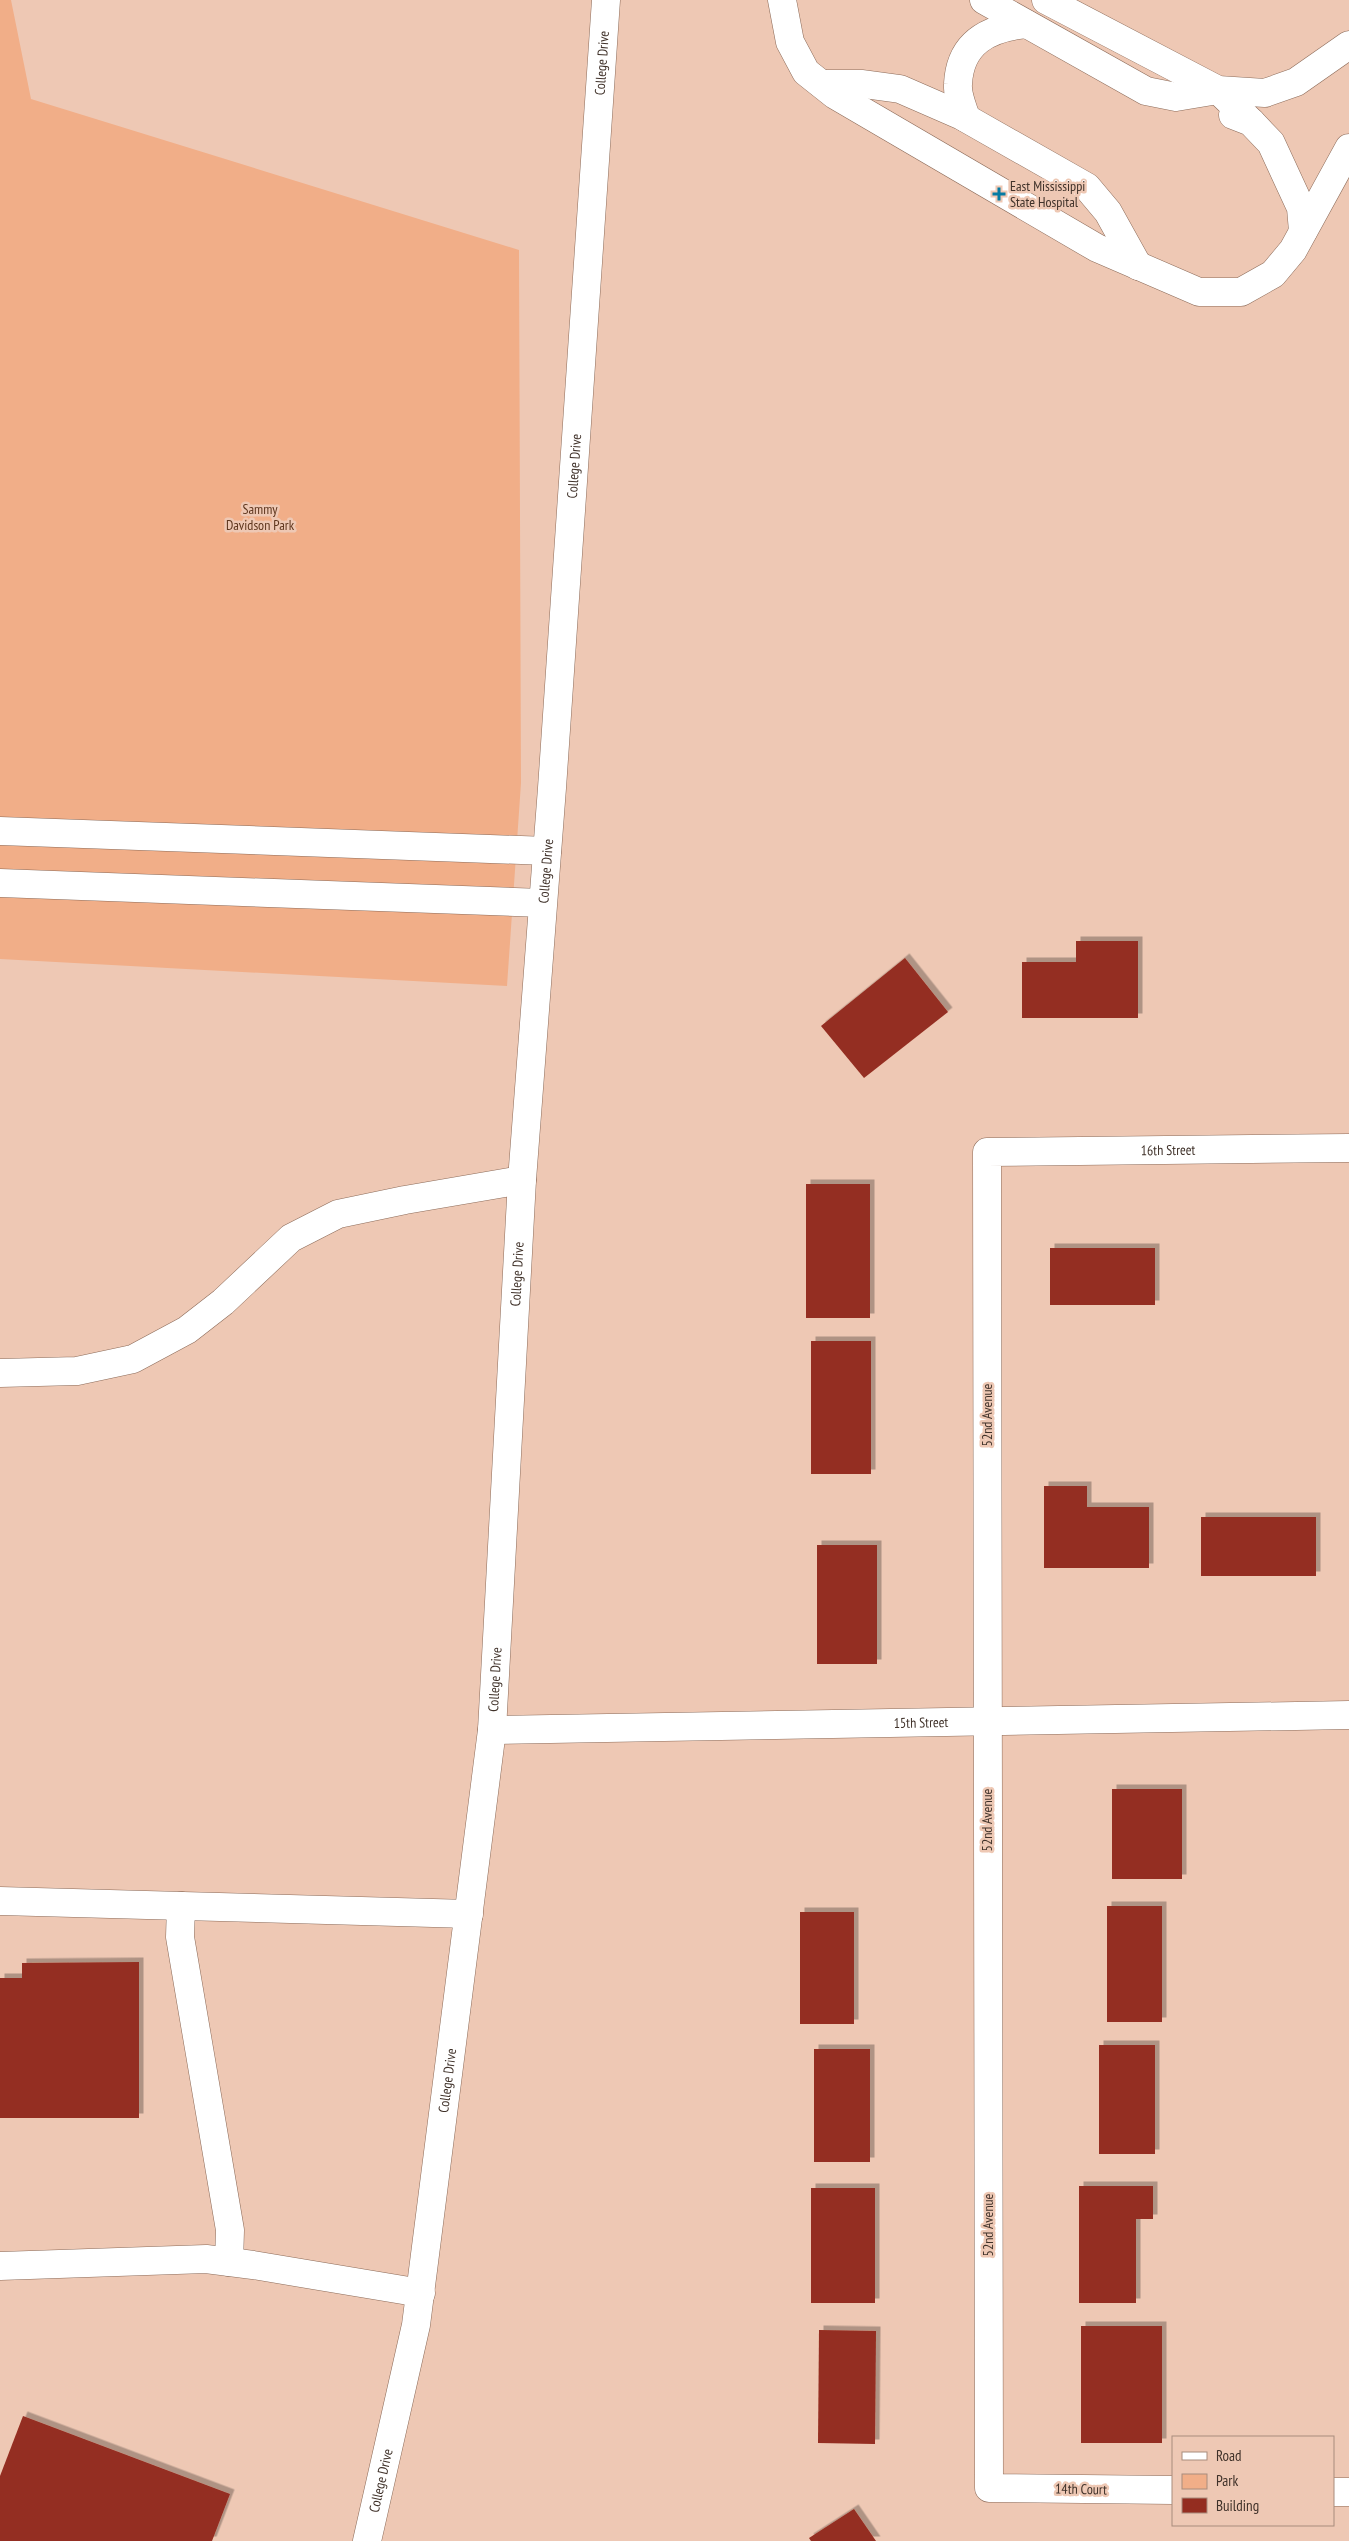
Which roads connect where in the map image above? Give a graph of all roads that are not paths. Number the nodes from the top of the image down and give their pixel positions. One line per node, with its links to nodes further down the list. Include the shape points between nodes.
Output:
1 (606, 0): 16 (street, College Drive)
2 (782, 0): 7 (street, via 790,42 806,72)
3 (984, 0): 5 (street)
4 (1046, 0): 8 (street)
5 (1026, 24): 9 (street, via 1146,91); 10 (street, via 1002,27 981,36 968,52 960,70 958,86)
6 (1349, 45): 8 (street, via 1296,82 1265,93)
7 (822, 84): 10 (street, via 863,84 900,89); 14 (street, via 835,95 1097,248)
8 (1218, 90): 9 (street); 11 (street)
9 (1173, 96): 11 (street)
10 (966, 118): 14 (street, via 1087,187 1108,212)
11 (1251, 122): 13 (street, via 1271,143 1301,208)
12 (1349, 148): 13 (street)
13 (1303, 231): 14 (street, via 1293,250 1273,274 1241,292 1199,292)
14 (1138, 266)
15 (0, 831): 16 (street)
16 (546, 851): 18 (street, College Drive)
17 (0, 882): 18 (street)
18 (542, 903): 21 (street, College Drive)
19 (1349, 1148): 20 (street, 16th Street)
20 (987, 1152): 24 (street, 52nd Avenue)
21 (522, 1180): 22 (street, via 338,1214 291,1238 223,1302 187,1330 132,1359 77,1371); 25 (street, College Drive)
22 (0, 1373)
23 (1349, 1715): 24 (street, 15th Street)
24 (987, 1721): 25 (street, 15th Street); 32 (street, 52nd Avenue)
25 (492, 1730): 28 (street, College Drive)
26 (0, 1901): 27 (street)
27 (181, 1906): 28 (street); 29 (street, via 180,1937 230,2230)
28 (469, 1914): 31 (street, College Drive)
29 (229, 2262): 30 (street, via 206,2259); 31 (street)
30 (0, 2266)
31 (421, 2293): 36 (street, College Drive)
32 (989, 2488): 33 (street, 14th Court)
33 (1172, 2490)
34 (1334, 2492): 35 (street)
35 (1349, 2492)
36 (367, 2541)

